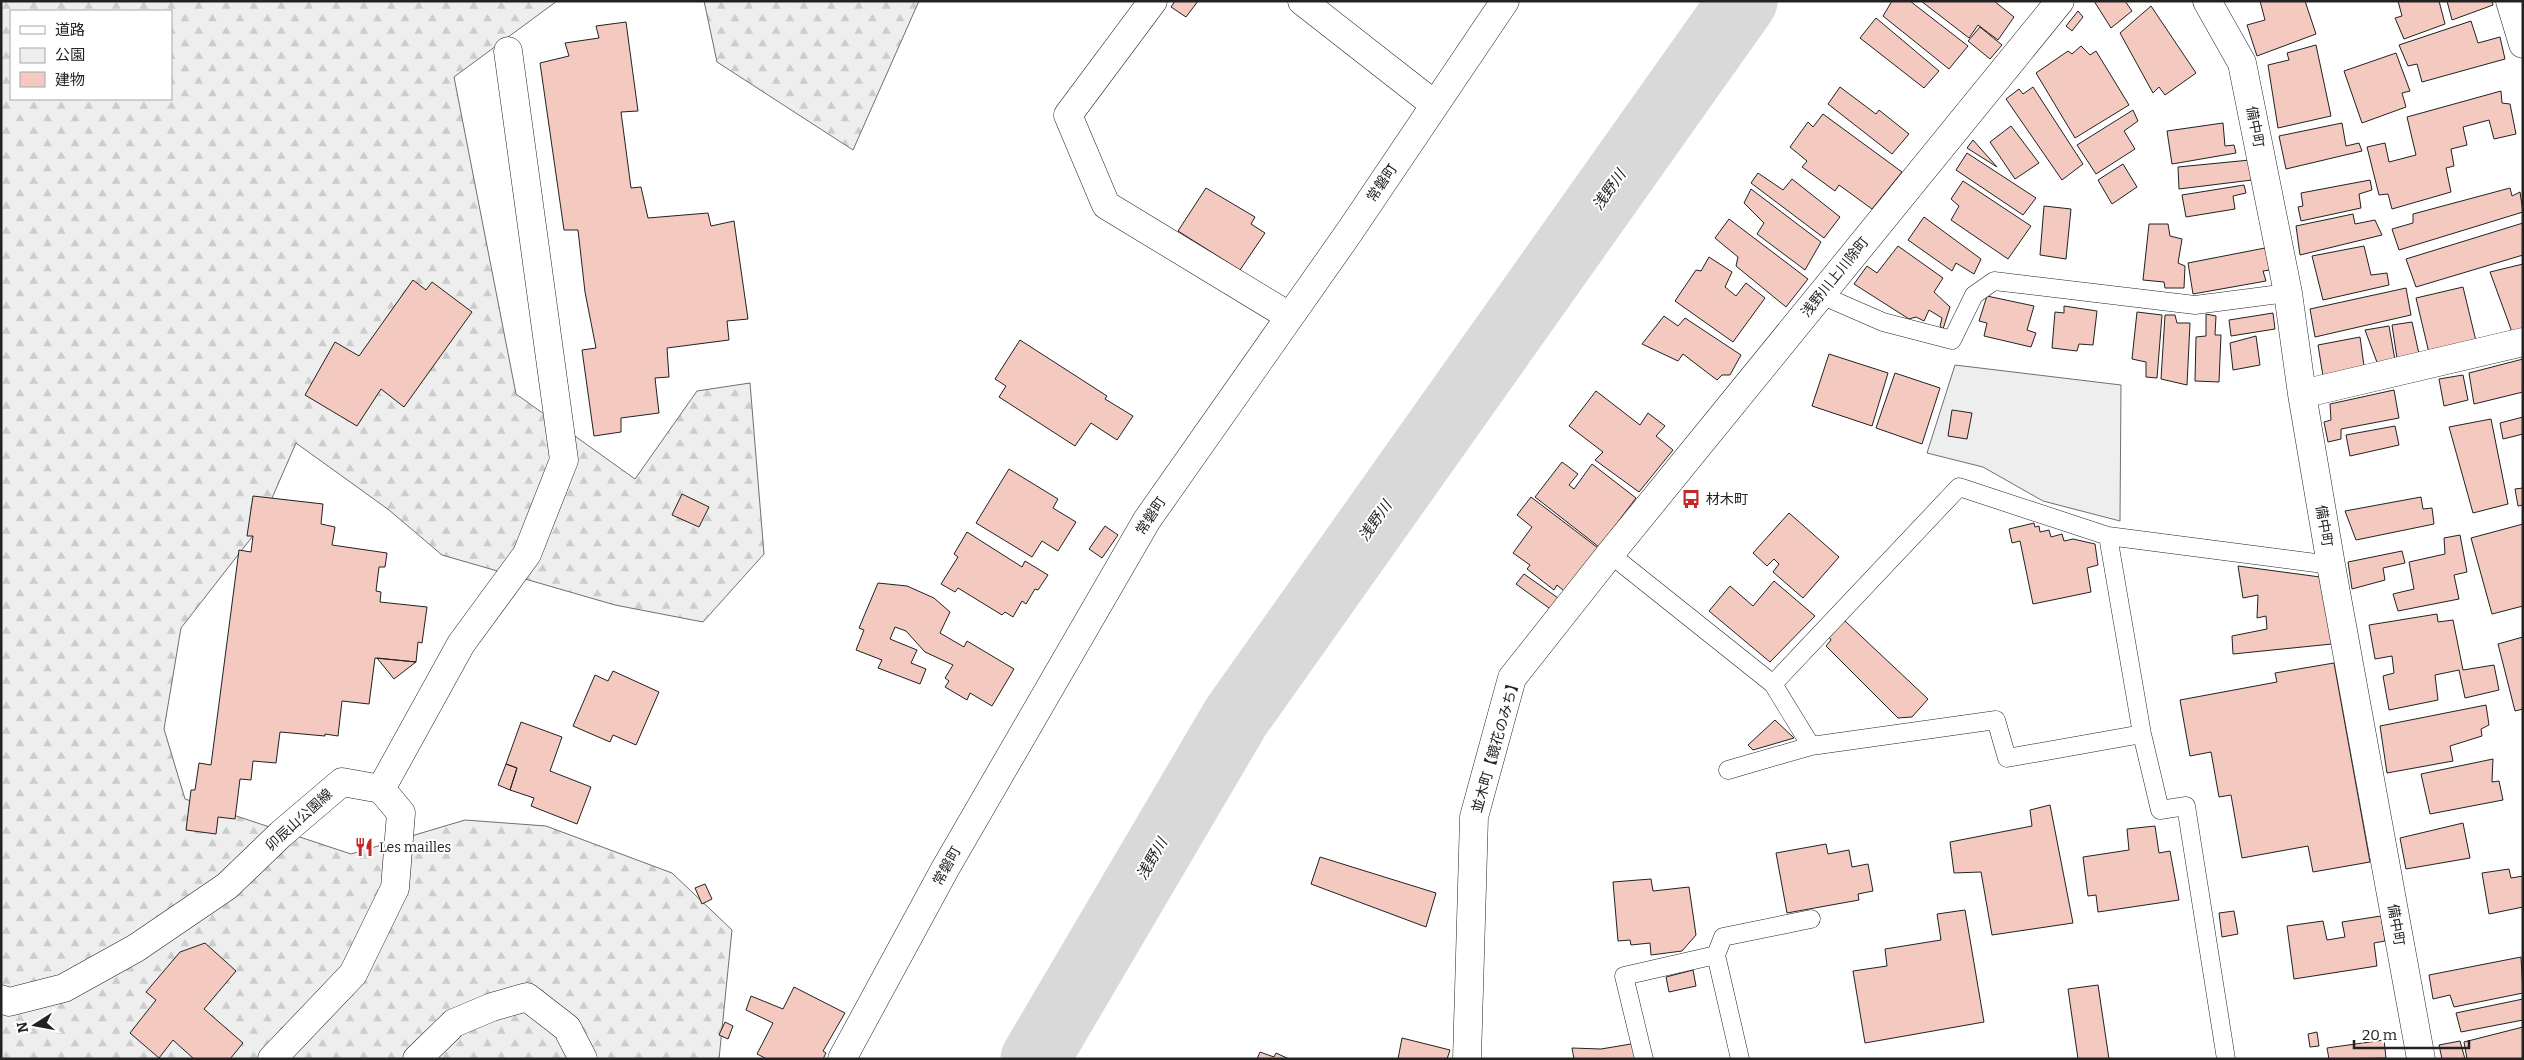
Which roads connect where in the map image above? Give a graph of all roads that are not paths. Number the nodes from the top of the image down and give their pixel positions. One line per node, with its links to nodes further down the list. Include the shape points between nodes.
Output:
1 (1153, 1): 12 (street, via 1068,115 1106,205)
2 (1302, 1): 9 (street)
3 (1505, 1): 9 (street, 常磐町)
4 (2060, 1): 11 (street, 浅野川上川除町)
5 (2207, 1): 10 (street, 備中町, via 2242,63)
6 (2516, 8): 7 (street)
7 (2523, 44)
8 (508, 51): 22 (street, via 564,460 527,554 461,644)
9 (1435, 105): 12 (street, 常磐町)
10 (2288, 293): 11 (lane, via 2195,305 1994,281 1974,295 1952,340 1883,322); 14 (street, 備中町)
11 (1820, 295): 16 (street, 浅野川上川除町)
12 (1290, 316): 29 (street, 常磐町, via 1147,520 945,870)
13 (2523, 342): 14 (street)
14 (2302, 394): 17 (street, 備中町)
15 (2108, 536): 17 (lane); 18 (lane, via 1959,487); 19 (lane)
16 (1610, 554): 18 (lane); 30 (street, 並木町【鏡花のみち】, via 1512,678 1474,817)
17 (2331, 566): 34 (street, 備中町)
18 (1773, 684): 20 (lane)
19 (2142, 734): 20 (lane, via 2007,758 1996,720); 33 (lane, via 2160,810 2186,806)
20 (1811, 746): 21 (lane)
21 (1728, 770)
22 (381, 789): 25 (street, 卯辰山公園線, via 342,782 227,886 136,948 64,988 10,1002); 26 (street, via 401,813 394,888 353,974)
23 (1811, 918): 24 (lane, via 1723,937)
24 (1716, 955): 31 (lane, via 1624,976); 32 (lane)
25 (1, 999)
26 (272, 1059)
27 (417, 1059): 28 (street, via 454,1023 527,997 567,1028)
28 (583, 1059)
29 (842, 1059)
30 (1467, 1059)
31 (1644, 1059)
32 (1740, 1059)
33 (2226, 1059)
34 (2421, 1059)

